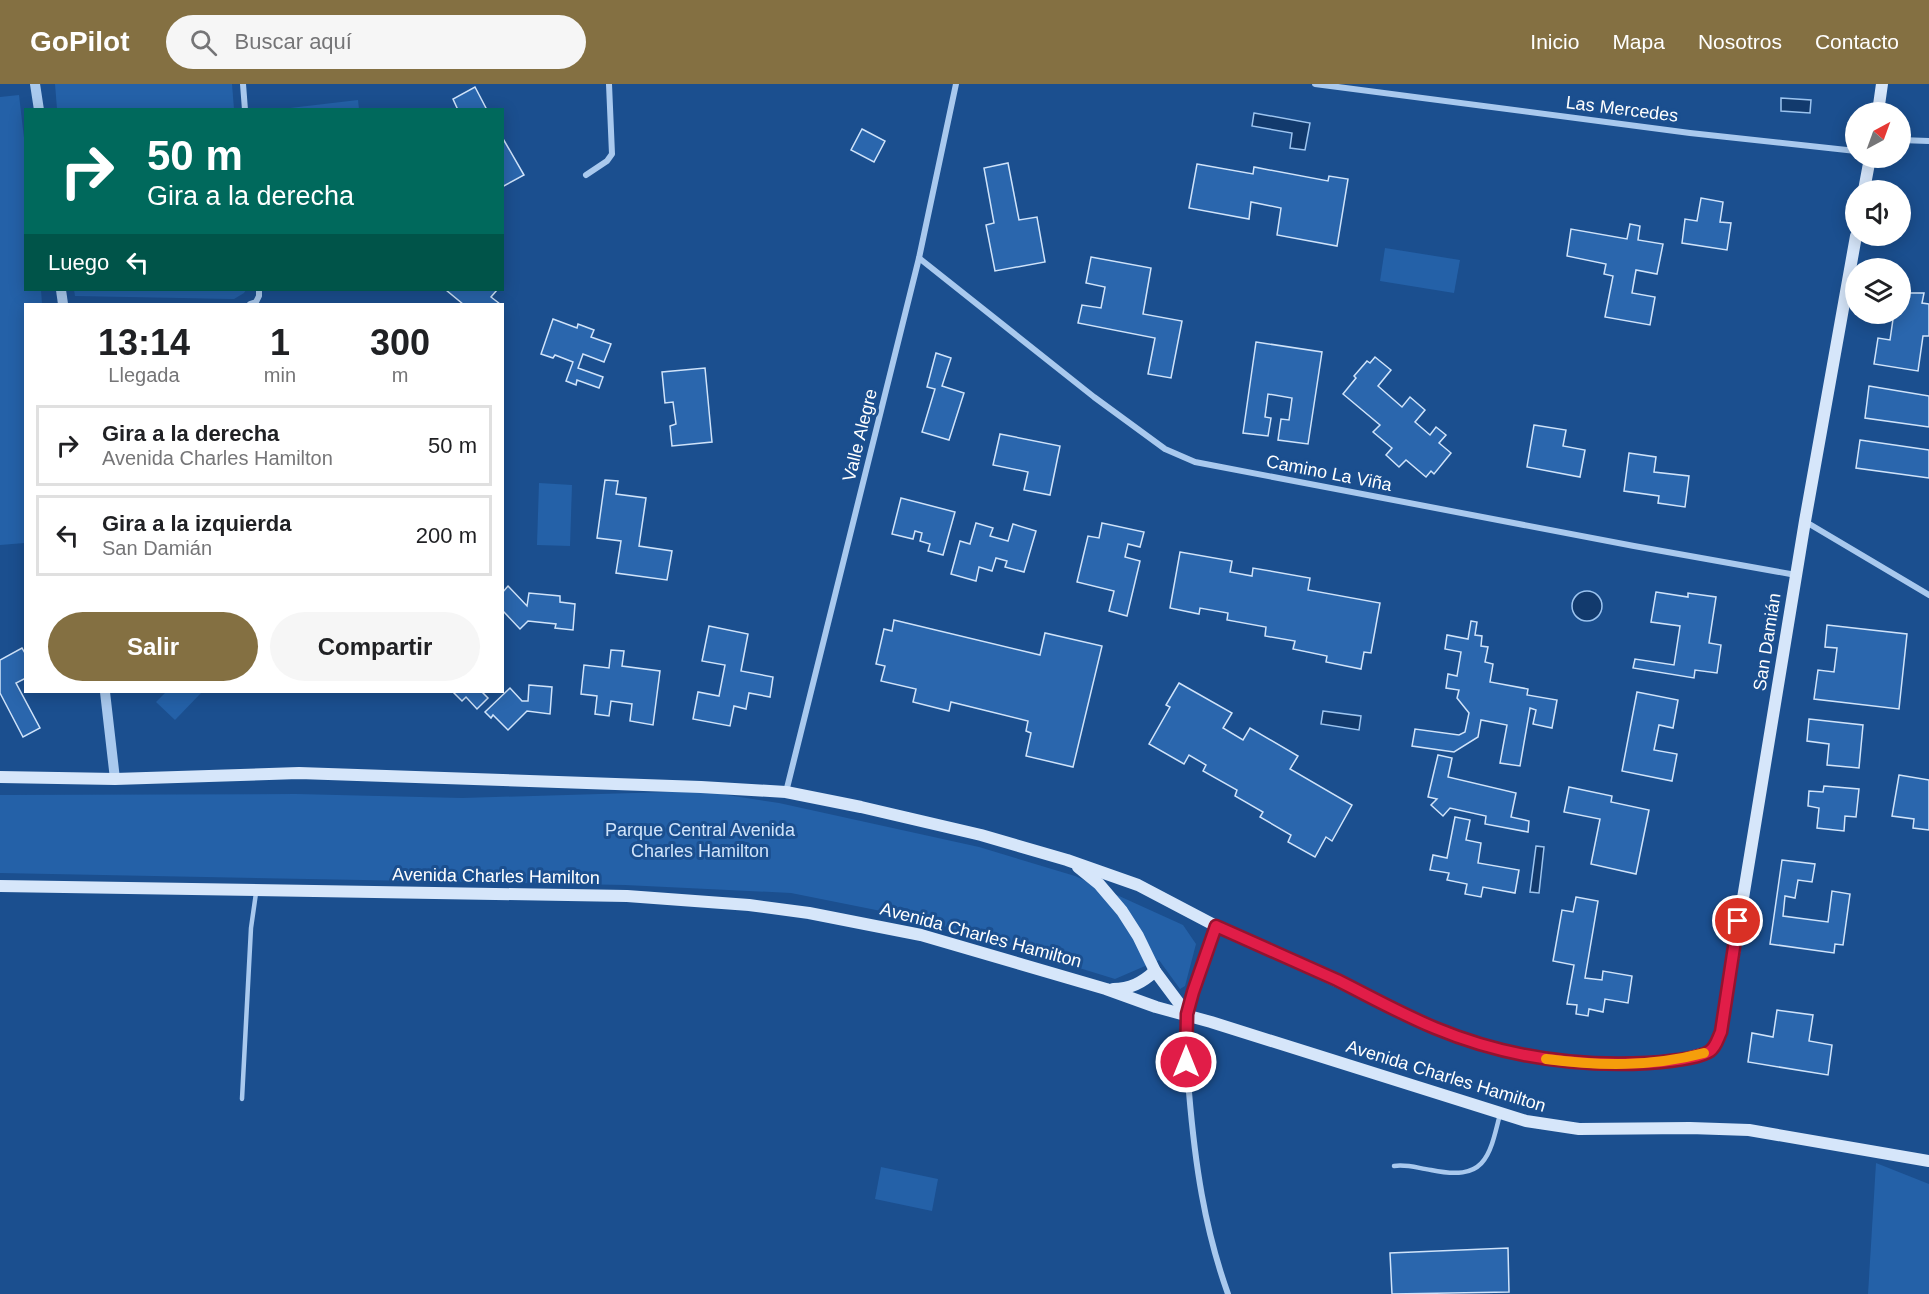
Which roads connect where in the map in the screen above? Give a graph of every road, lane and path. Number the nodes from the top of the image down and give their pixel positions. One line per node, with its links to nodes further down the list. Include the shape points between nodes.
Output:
1 (35, 84): 8 (street)
2 (243, 84): 9 (street)
3 (609, 84): 13 (street, via 612,154)
4 (956, 84): 15 (street, Valle Alegre)
5 (1314, 84): 12 (street, Las Mercedes)
6 (1882, 84): 7 (main road)
7 (1879, 102)
8 (39, 108)
9 (245, 108)
10 (1911, 140): 11 (street)
11 (1929, 141)
12 (1845, 150)
13 (586, 175)
14 (1854, 246): 16 (main road, San Damián)
15 (919, 258): 17 (street, Camino La Viña, via 1165,449 1195,462); 22 (street, Valle Alegre)
16 (1805, 521): 17 (main road, San Damián); 18 (street)
17 (1796, 575): 26 (main road, San Damián, via 1721,1032 1709,1052 1674,1061 1617,1064 1503,1051 1436,1029)
18 (1929, 595)
19 (105, 693): 21 (street)
20 (0, 777): 21 (main road)
21 (115, 779): 22 (main road, via 299,773)
22 (786, 792): 23 (main road, via 981,835)
23 (1067, 860): 26 (main road, via 1138,885); 27 (main road, via 1099,884 1122,911)
24 (0, 886): 25 (main road, Avenida Charles Hamilton)
25 (256, 891): 28 (main road, Avenida Charles Hamilton, via 627,896 749,905 848,919 921,935); 30 (lane)
26 (1216, 926): 29 (street)
27 (1155, 971): 28 (main road, via 1131,987); 29 (main road)
28 (1106, 988): 29 (main road, Avenida Charles Hamilton)
29 (1187, 1014): 31 (main road, Avenida Charles Hamilton); 34 (street, via 1186,1062 1196,1170 1210,1237)
30 (242, 1100)
31 (1500, 1114): 32 (main road, Avenida Charles Hamilton, via 1579,1129 1749,1130); 33 (lane, via 1492,1149 1478,1168 1455,1174 1406,1164)
32 (1929, 1161)
33 (1394, 1166)
34 (1228, 1294)

